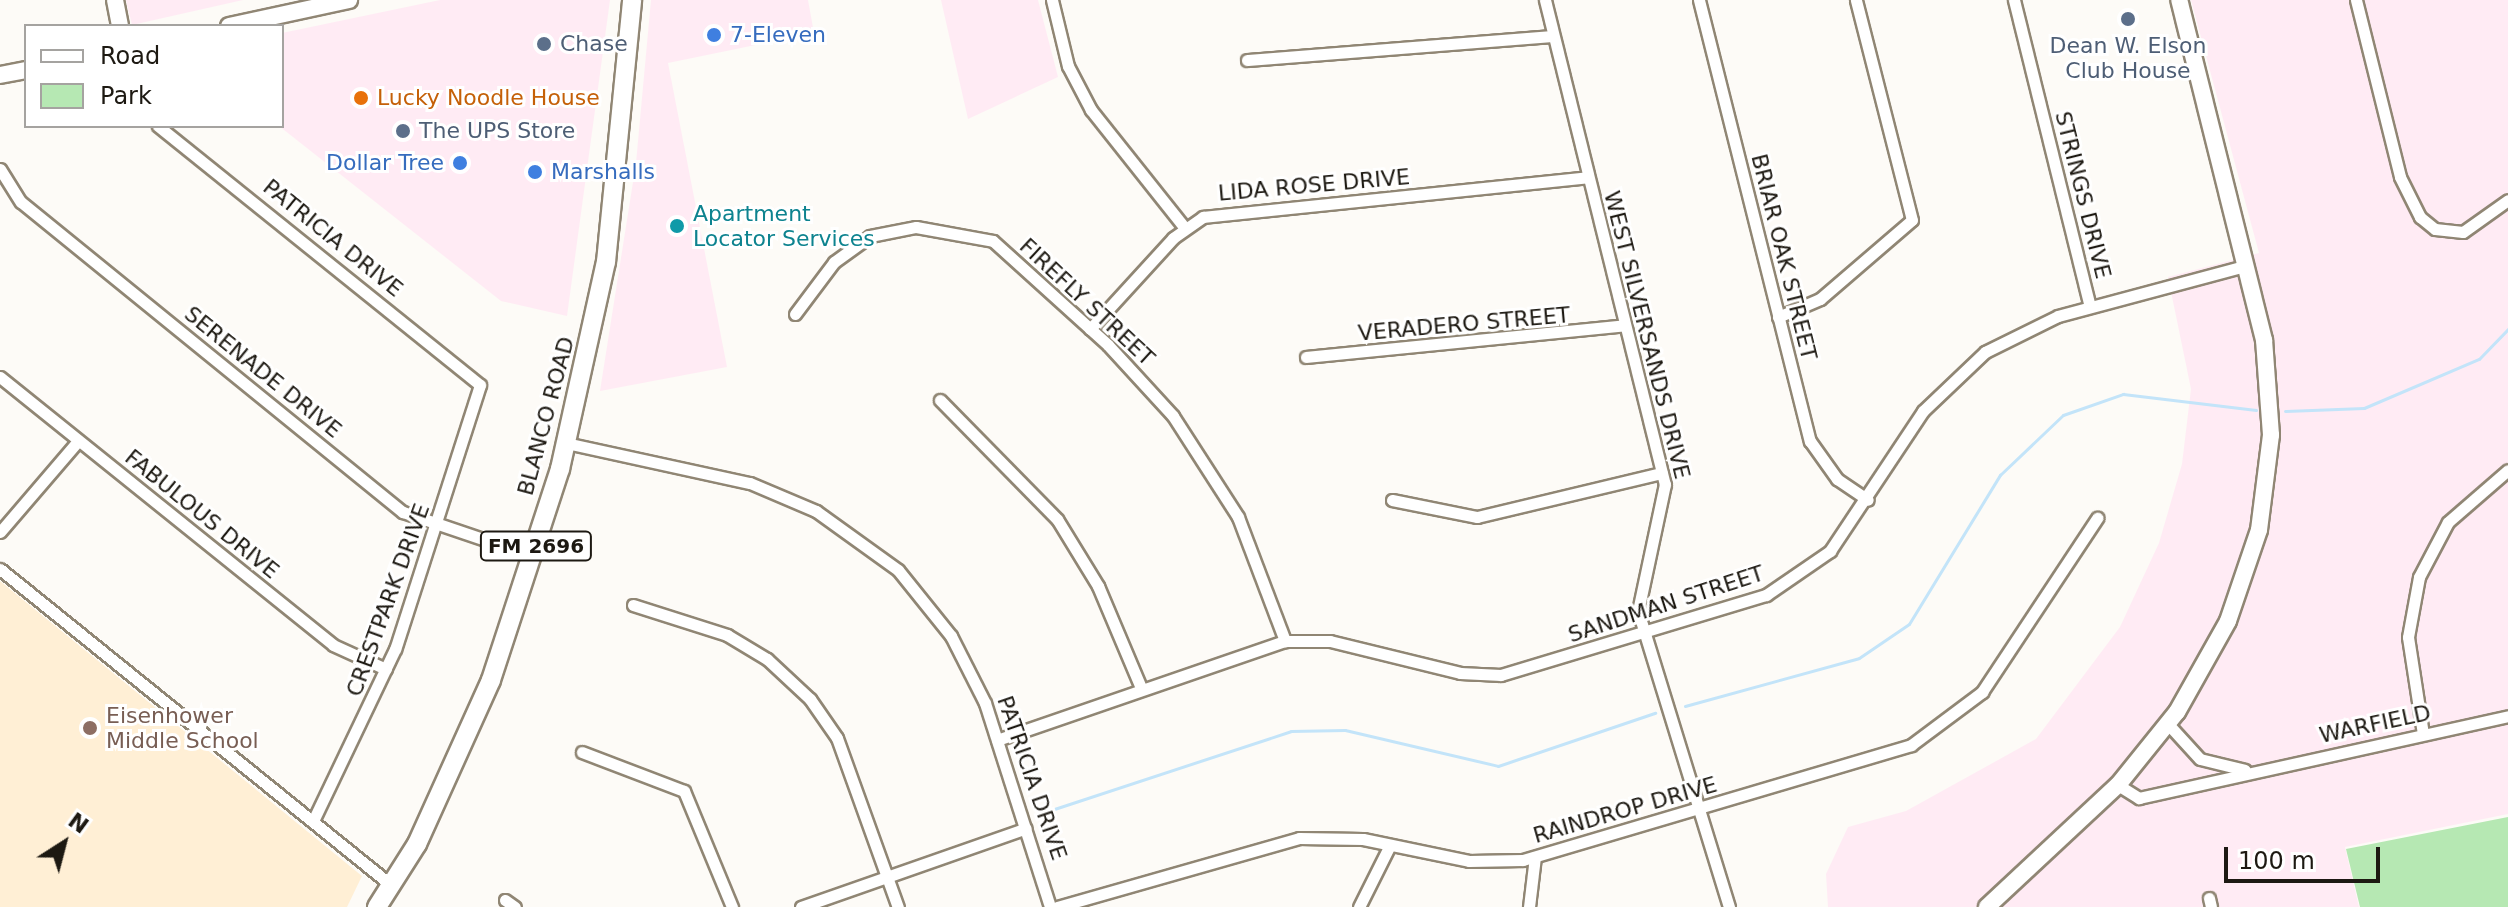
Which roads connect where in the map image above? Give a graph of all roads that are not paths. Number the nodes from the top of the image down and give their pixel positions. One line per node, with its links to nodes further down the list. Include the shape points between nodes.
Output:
1 (115, 0): 11 (street)
2 (349, 0): 12 (street)
3 (1052, 0): 21 (street, via 1068,66 1091,110)
4 (1545, 0): 13 (street, WEST SILVERSANDS DRIVE)
5 (1699, 0): 25 (street, BRIAR OAK STREET)
6 (1856, 0): 25 (street, via 1912,220 1820,299)
7 (2014, 0): 23 (street, STRINGS DRIVE)
8 (2179, 0): 22 (street)
9 (2356, 0): 20 (street, via 2400,177 2415,210 2435,229 2463,232)
10 (631, 2): 33 (main road, BLANCO ROAD / FM 2696, via 606,262)
11 (120, 24)
12 (238, 24)
13 (1553, 36): 14 (street); 19 (street, WEST SILVERSANDS DRIVE)
14 (1247, 60)
15 (24, 70): 16 (street)
16 (0, 75)
17 (160, 128): 30 (street, PATRICIA DRIVE)
18 (0, 169): 39 (street, SERENADE DRIVE, via 21,202 403,512)
19 (1587, 177): 21 (street, LIDA ROSE DRIVE, via 1222,211); 26 (street, WEST SILVERSANDS DRIVE)
20 (2508, 200)
21 (1185, 228): 27 (street, LIDA ROSE DRIVE)
22 (2245, 266): 23 (street, SANDMAN STREET); 49 (street, via 2264,340 2271,435 2266,495 2228,621)
23 (2090, 306): 37 (street, SANDMAN STREET, via 2023,330 1962,370 1923,411)
24 (795, 314): 27 (street, FIREFLY STREET, via 850,248 916,227 993,241)
25 (1778, 317): 37 (street, BRIAR OAK STREET, via 1816,453)
26 (1624, 325): 28 (street, VERADERO STREET); 35 (street, WEST SILVERSANDS DRIVE)
27 (1090, 329): 45 (street, FIREFLY STREET, via 1173,416 1211,472 1238,517)
28 (1306, 357)
29 (0, 377): 32 (street, FABULOUS DRIVE)
30 (480, 385): 39 (street, CRESTPARK DRIVE)
31 (940, 400): 47 (street, via 1057,519 1098,586)
32 (78, 441): 40 (street); 46 (street, FABULOUS DRIVE, via 333,645)
33 (566, 443): 41 (main road, BLANCO ROAD / FM 2696); 51 (street, PATRICIA DRIVE, via 750,483 851,533 898,570 951,636)
34 (2508, 470): 50 (street, via 2455,514 2419,577 2408,637)
35 (1662, 473): 36 (street, via 1477,517); 44 (street, WEST SILVERSANDS DRIVE, via 1662,520 1636,594)
36 (1392, 500)
37 (1868, 500): 44 (street, SANDMAN STREET, via 1830,551 1787,585)
38 (2097, 518): 55 (street, RAINDROP DRIVE, via 2010,656 1968,708 1934,733)
39 (438, 525): 41 (street, SERENADE DRIVE); 46 (street, CRESTPARK DRIVE)
40 (0, 532)
41 (533, 556): 61 (main road, BLANCO ROAD / FM 2696, via 455,764)
42 (0, 569): 56 (street)
43 (633, 605): 60 (street, via 737,641 810,699 837,738)
44 (1644, 633): 45 (street, SANDMAN STREET, via 1487,676 1349,644); 55 (street, WEST SILVERSANDS DRIVE)
45 (1285, 641): 47 (street, SANDMAN STREET)
46 (386, 669): 56 (street, CRESTPARK DRIVE)
47 (1141, 688): 51 (street, SANDMAN STREET)
48 (2508, 716): 50 (street, WARFIELD)
49 (2168, 724): 53 (street, WARFIELD, via 2200,759); 54 (street)
50 (2423, 734): 53 (street, WARFIELD)
51 (997, 740): 57 (street, PATRICIA DRIVE)
52 (582, 752): 65 (street, via 684,791)
53 (2249, 770): 54 (street, WARFIELD, via 2139,798)
54 (2118, 785): 73 (street)
55 (1699, 810): 59 (street, RAINDROP DRIVE); 72 (street, WEST SILVERSANDS DRIVE)
56 (313, 821): 61 (street)
57 (1026, 828): 60 (street); 68 (street, PATRICIA DRIVE)
58 (1390, 845): 59 (street, RAINDROP DRIVE, via 1469,861); 69 (street, RAINDROP DRIVE, via 1320,836 1279,841 1144,887); 70 (street)
59 (1535, 857): 71 (street)
60 (888, 878): 66 (street); 67 (street)
61 (391, 885): 63 (main road, BLANCO ROAD / FM 2696)
62 (505, 900): 64 (street)
63 (377, 907)
64 (515, 907)
65 (732, 907)
66 (801, 907)
67 (898, 907)
68 (1050, 907)
69 (1057, 907)
70 (1359, 907)
71 (1529, 907)
72 (1729, 907)
73 (1987, 907)

